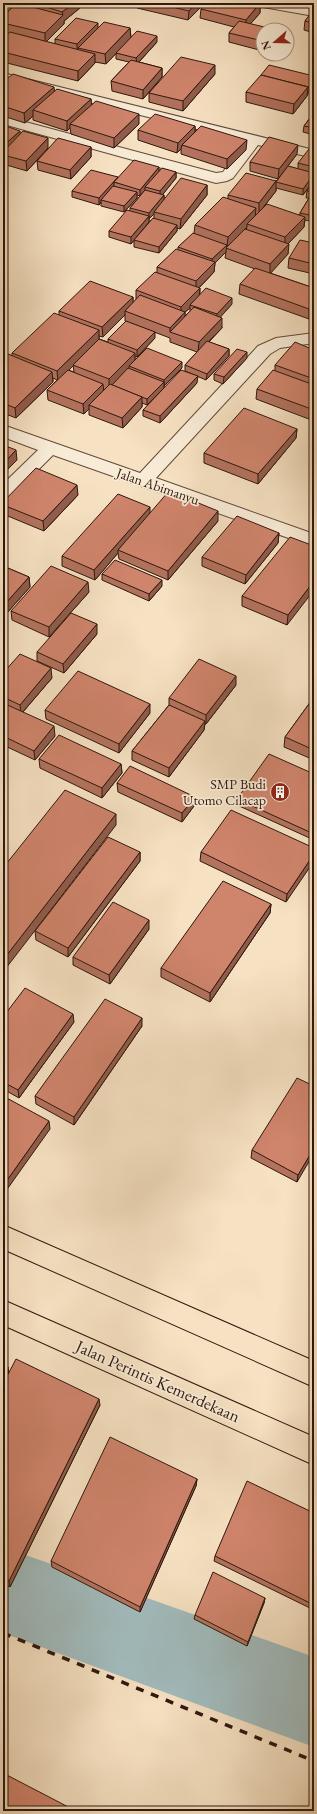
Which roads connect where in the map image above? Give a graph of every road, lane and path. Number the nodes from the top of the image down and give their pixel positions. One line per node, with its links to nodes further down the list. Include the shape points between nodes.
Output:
1 (271, 4): 2 (street)
2 (314, 12)
3 (3, 77): 5 (street)
4 (3, 120): 5 (street, via 216,178 228,175)
5 (254, 140): 6 (street)
6 (314, 154)
7 (314, 338): 10 (street, via 276,343 264,350)
8 (3, 431): 9 (street, Jalan Abimanyu)
9 (50, 448): 10 (street, Jalan Abimanyu); 11 (street)
10 (144, 481): 12 (street, Jalan Abimanyu)
11 (3, 495)
12 (314, 541)
13 (3, 1238): 15 (main road)
14 (3, 1312): 16 (main road, Jalan Perintis Kemerdekaan)
15 (314, 1374)
16 (314, 1451)

